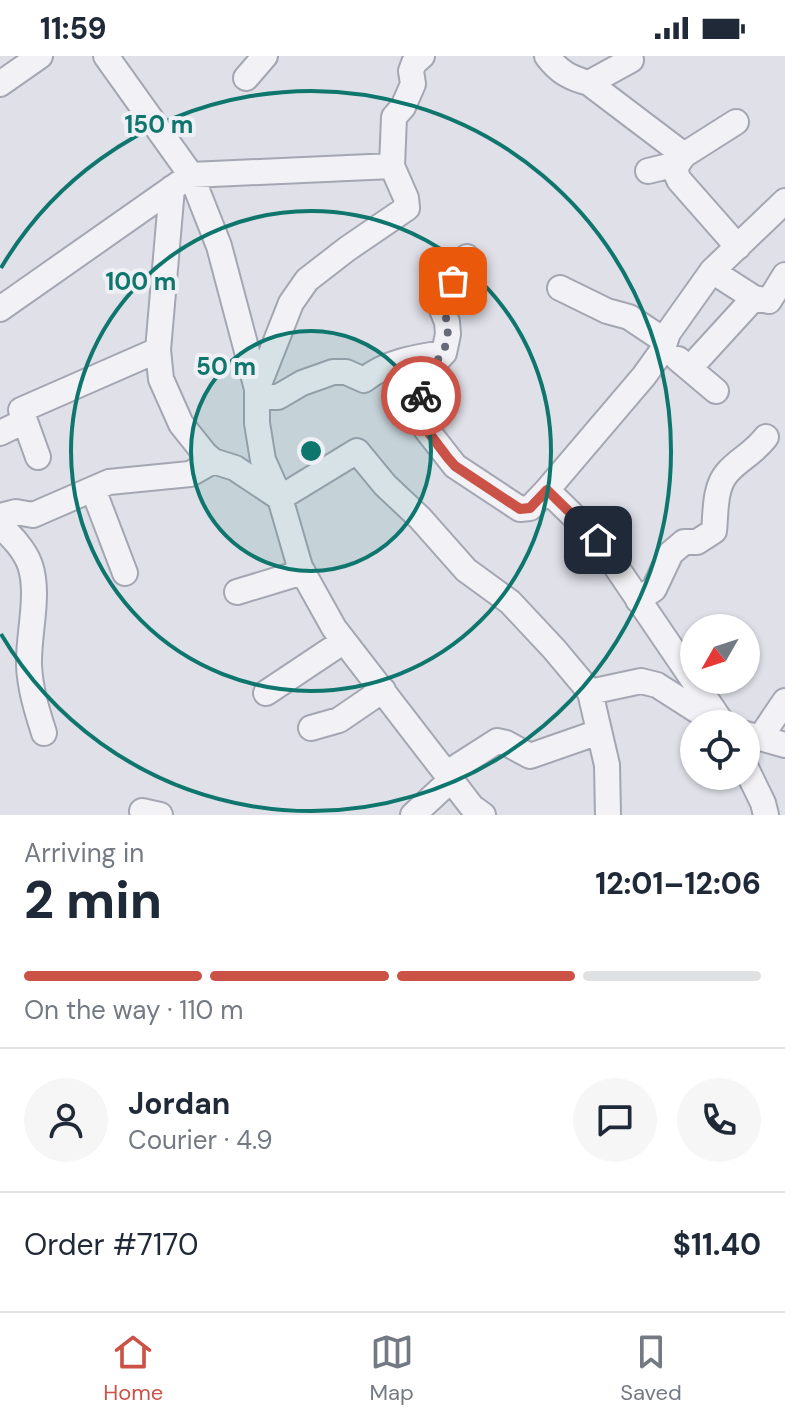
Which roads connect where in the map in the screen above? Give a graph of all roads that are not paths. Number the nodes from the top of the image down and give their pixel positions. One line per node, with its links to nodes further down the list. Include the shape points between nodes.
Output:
1 (40, 56): 9 (street)
2 (106, 56): 14 (street)
3 (265, 56): 7 (street)
4 (547, 56): 8 (street, via 558,70)
5 (412, 58): 12 (street, via 413,84 394,117)
6 (631, 60): 8 (street)
7 (246, 78)
8 (589, 83): 11 (street)
9 (0, 84)
10 (736, 122): 11 (street)
11 (680, 159): 13 (street); 16 (street, via 675,172 679,180)
12 (392, 166): 14 (street); 28 (street, via 407,208 307,280 291,303)
13 (648, 171)
14 (181, 181): 22 (street); 24 (street); 28 (street, via 219,246)
15 (780, 211): 16 (street)
16 (738, 247): 18 (street)
17 (467, 257): 25 (street, via 441,307 448,334)
18 (712, 271): 21 (street); 23 (street)
19 (785, 275): 21 (street, via 769,301)
20 (560, 288): 23 (street, via 629,317)
21 (754, 298): 26 (street)
22 (0, 309)
23 (664, 346): 26 (street); 35 (street)
24 (158, 350): 29 (street, via 21,410); 33 (street, via 161,379 181,424)
25 (444, 353): 28 (street, via 388,365 364,380 333,372 278,397); 35 (street, via 419,385 426,429 455,466 520,509 530,508)
26 (690, 368): 27 (street)
27 (716, 391)
28 (257, 392): 36 (street, via 263,460)
29 (25, 421): 30 (street); 32 (street)
30 (0, 433)
31 (766, 437): 42 (street, via 721,482 714,531 671,553 654,589)
32 (38, 457)
33 (213, 461): 34 (street, via 190,474 124,479); 36 (street, via 235,468)
34 (93, 489): 37 (street, via 33,515); 40 (street)
35 (547, 490): 42 (street, via 598,540)
36 (280, 498): 39 (street); 45 (street, via 357,451 466,570 510,602)
37 (0, 516)
38 (0, 525): 53 (street, via 30,564 31,689)
39 (303, 572): 41 (street); 43 (street)
40 (125, 573)
41 (237, 592)
42 (638, 600): 49 (street)
43 (344, 641): 44 (street); 46 (street)
44 (383, 690): 50 (street, via 339,720); 56 (street)
45 (590, 692): 48 (street, via 641,681); 52 (street)
46 (266, 693)
47 (785, 701): 51 (street)
48 (698, 710)
49 (712, 710)
50 (311, 728)
51 (760, 728)
52 (599, 732): 56 (street, via 530,756 497,741); 60 (street, via 607,765)
53 (44, 733)
54 (760, 738): 55 (street)
55 (785, 745)
56 (450, 776): 58 (street); 59 (street)
57 (757, 790): 61 (street)
58 (413, 815)
59 (483, 815)
60 (608, 815)
61 (766, 815)

